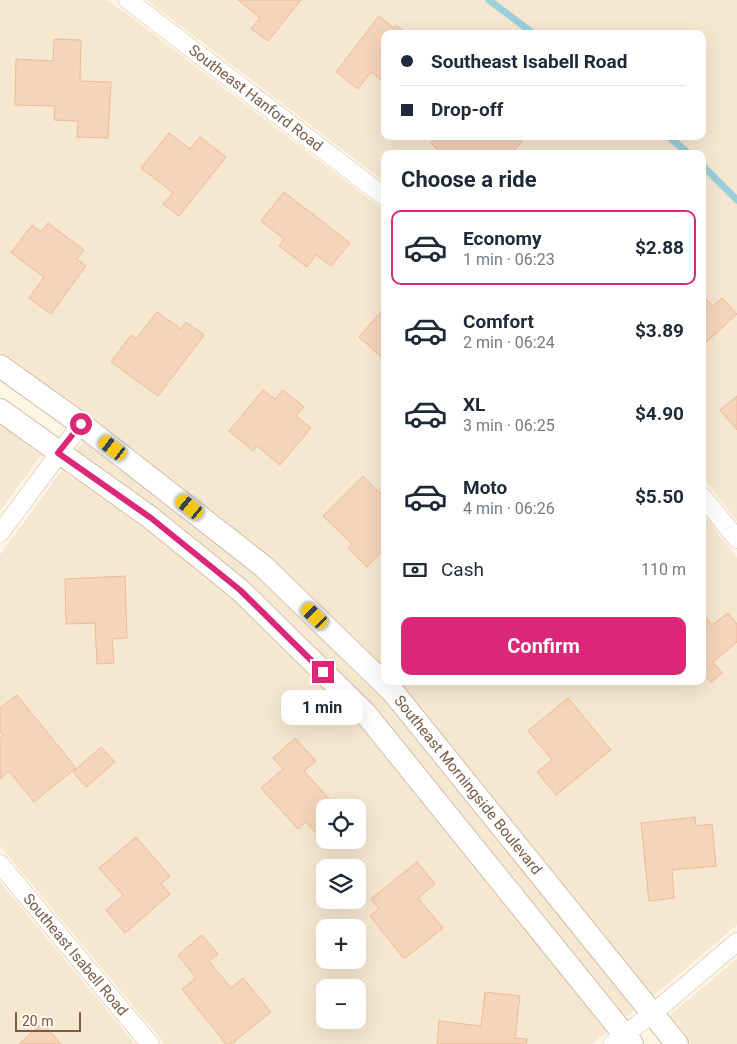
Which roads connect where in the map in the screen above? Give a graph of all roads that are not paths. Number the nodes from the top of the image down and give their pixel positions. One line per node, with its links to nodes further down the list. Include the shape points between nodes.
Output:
1 (128, 0): 2 (street, Southeast Hanford Road)
2 (381, 194)
3 (0, 366): 5 (street, Southeast Morningside Boulevard)
4 (0, 410): 6 (street)
5 (81, 424): 6 (street); 10 (street, Southeast Morningside Boulevard, via 263,566)
6 (58, 453): 8 (street); 15 (street, via 151,518 240,590 365,713)
7 (706, 501): 9 (street)
8 (0, 533)
9 (737, 539)
10 (381, 680)
11 (386, 685): 14 (street, Southeast Morningside Boulevard)
12 (0, 864): 16 (street, Southeast Isabell Road)
13 (737, 942): 14 (street)
14 (652, 1014): 15 (street); 17 (street, Southeast Morningside Boulevard)
15 (623, 1041)
16 (150, 1044)
17 (677, 1044)

